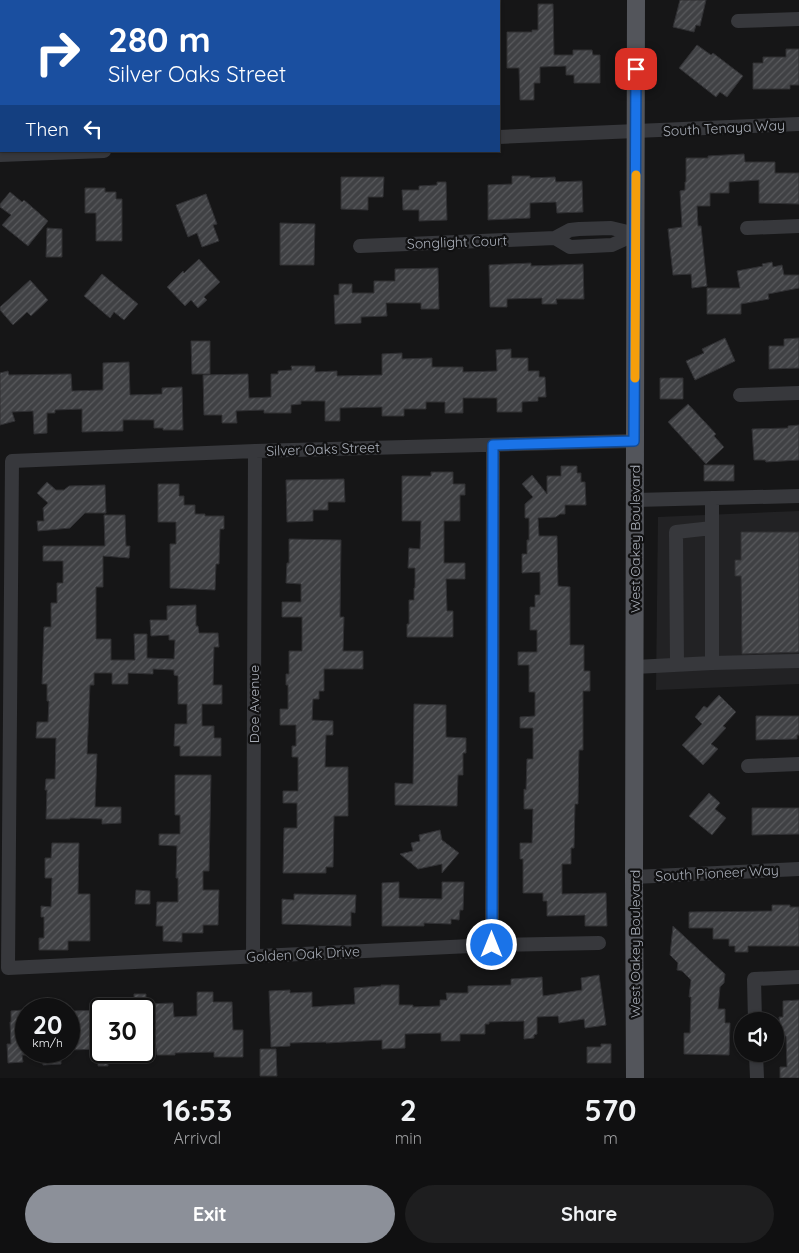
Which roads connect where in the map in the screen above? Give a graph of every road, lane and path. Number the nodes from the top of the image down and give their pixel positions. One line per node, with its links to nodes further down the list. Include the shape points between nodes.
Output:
1 (636, 0): 5 (main road, West Oakey Boulevard)
2 (799, 19): 3 (street)
3 (738, 21)
4 (799, 124): 5 (street, South Tenaya Way)
5 (636, 132): 6 (street, South Tenaya Way); 12 (main road, West Oakey Boulevard)
6 (500, 137)
7 (69, 152): 8 (street)
8 (0, 154)
9 (799, 226): 10 (street)
10 (747, 228)
11 (588, 229): 12 (street, Songlight Court, via 611,228); 13 (street, Songlight Court, via 570,230); 15 (street)
12 (636, 234): 15 (street, Songlight Court, via 612,245); 18 (main road, West Oakey Boulevard)
13 (555, 238): 14 (street, Songlight Court); 15 (street, Songlight Court, via 570,247)
14 (360, 246)
15 (589, 246)
16 (799, 393): 17 (street)
17 (740, 395)
18 (634, 441): 19 (street, Silver Oaks Street); 23 (main road, West Oakey Boulevard)
19 (493, 445): 20 (street, Silver Oaks Street); 34 (street)
20 (255, 451): 35 (street, Doe Avenue); 36 (street, Silver Oaks Street, via 12,461)
21 (799, 496): 22 (street)
22 (712, 498): 23 (street); 24 (street)
23 (635, 500): 28 (main road, West Oakey Boulevard)
24 (712, 528): 26 (street); 27 (street, via 676,532)
25 (799, 662): 26 (street)
26 (712, 663): 27 (street)
27 (677, 665): 28 (street)
28 (635, 667): 32 (main road, West Oakey Boulevard)
29 (799, 764): 30 (street)
30 (748, 766)
31 (799, 869): 32 (street, South Pioneer Way)
32 (634, 877): 40 (main road, West Oakey Boulevard)
33 (599, 943): 34 (street, Golden Oak Drive)
34 (492, 945): 35 (street, Golden Oak Drive)
35 (253, 956): 36 (street, Golden Oak Drive)
36 (8, 968)
37 (799, 977): 38 (street, via 754,979)
38 (755, 1012)
39 (756, 1062): 41 (street)
40 (635, 1078)
41 (756, 1078)

